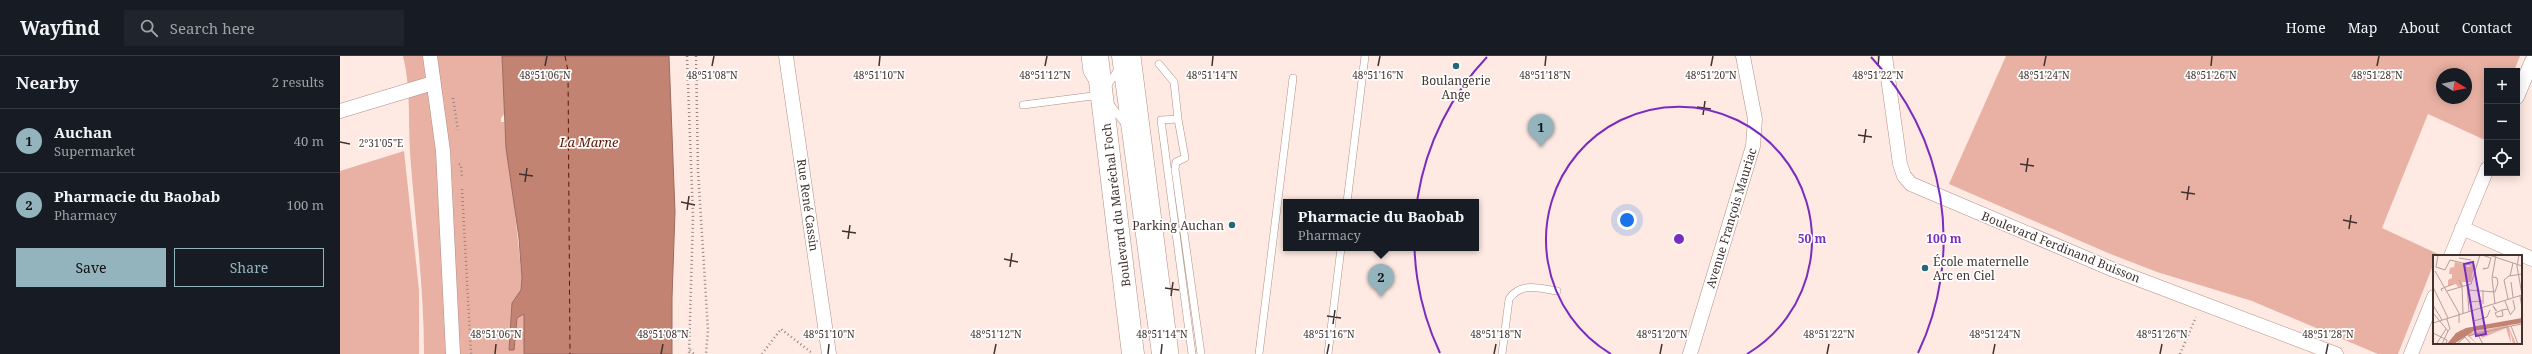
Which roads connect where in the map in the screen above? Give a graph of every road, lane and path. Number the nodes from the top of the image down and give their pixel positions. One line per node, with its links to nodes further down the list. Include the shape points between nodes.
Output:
1 (430, 56): 15 (street)
2 (687, 56): 23 (path)
3 (696, 56): 24 (path)
4 (786, 56): 35 (street, Rue René Cassin)
5 (1085, 56): 17 (lane, via 1087,72)
6 (1097, 56): 17 (main road, Boulevard du Maréchal Foch)
7 (1365, 56): 25 (lane)
8 (1743, 56): 50 (street, Avenue François Mauriac, via 1755,119 1754,146)
9 (1885, 56): 32 (street, Boulevard Ferdinand Buisson, via 1900,164 1904,176 1911,184 2114,270)
10 (1128, 57): 17 (lane); 21 (main road); 44 (lane)
11 (2532, 61): 14 (street)
12 (1159, 64): 20 (lane, via 1174,82)
13 (1293, 78): 47 (lane)
14 (2528, 81): 16 (street)
15 (433, 83): 19 (street); 36 (street, via 443,151)
16 (2520, 93)
17 (1102, 95): 18 (lane); 21 (lane); 33 (main road, Boulevard du Maréchal Foch)
18 (1023, 105)
19 (340, 111)
20 (1178, 119): 45 (lane, via 1161,120); 46 (lane, via 1185,158 1176,162 1175,169)
21 (1134, 136): 43 (main road)
22 (2484, 176): 26 (street)
23 (692, 184): 24 (path); 34 (path)
24 (699, 184): 39 (path, via 708,330)
25 (1347, 199)
26 (2462, 228): 28 (street); 29 (street)
27 (1341, 251): 48 (lane)
28 (2451, 255)
29 (2532, 259)
30 (1557, 291): 49 (lane, via 1528,287 1519,288 1514,292 1509,299)
31 (2433, 299): 53 (street)
32 (2202, 304): 51 (path); 52 (street, Boulevard Ferdinand Buisson)
33 (1130, 330): 41 (street); 42 (main road, Boulevard du Maréchal Foch)
34 (689, 350): 37 (path); 38 (path)
35 (829, 352): 40 (path, via 813,353 781,329)
36 (453, 354)
37 (689, 354)
38 (694, 354)
39 (706, 354)
40 (762, 354)
41 (1126, 354)
42 (1133, 354)
43 (1163, 354)
44 (1175, 354)
45 (1192, 354)
46 (1201, 354)
47 (1259, 354)
48 (1328, 354)
49 (1502, 354)
50 (1690, 354)
51 (2180, 354)
52 (2336, 354)
53 (2411, 354)

